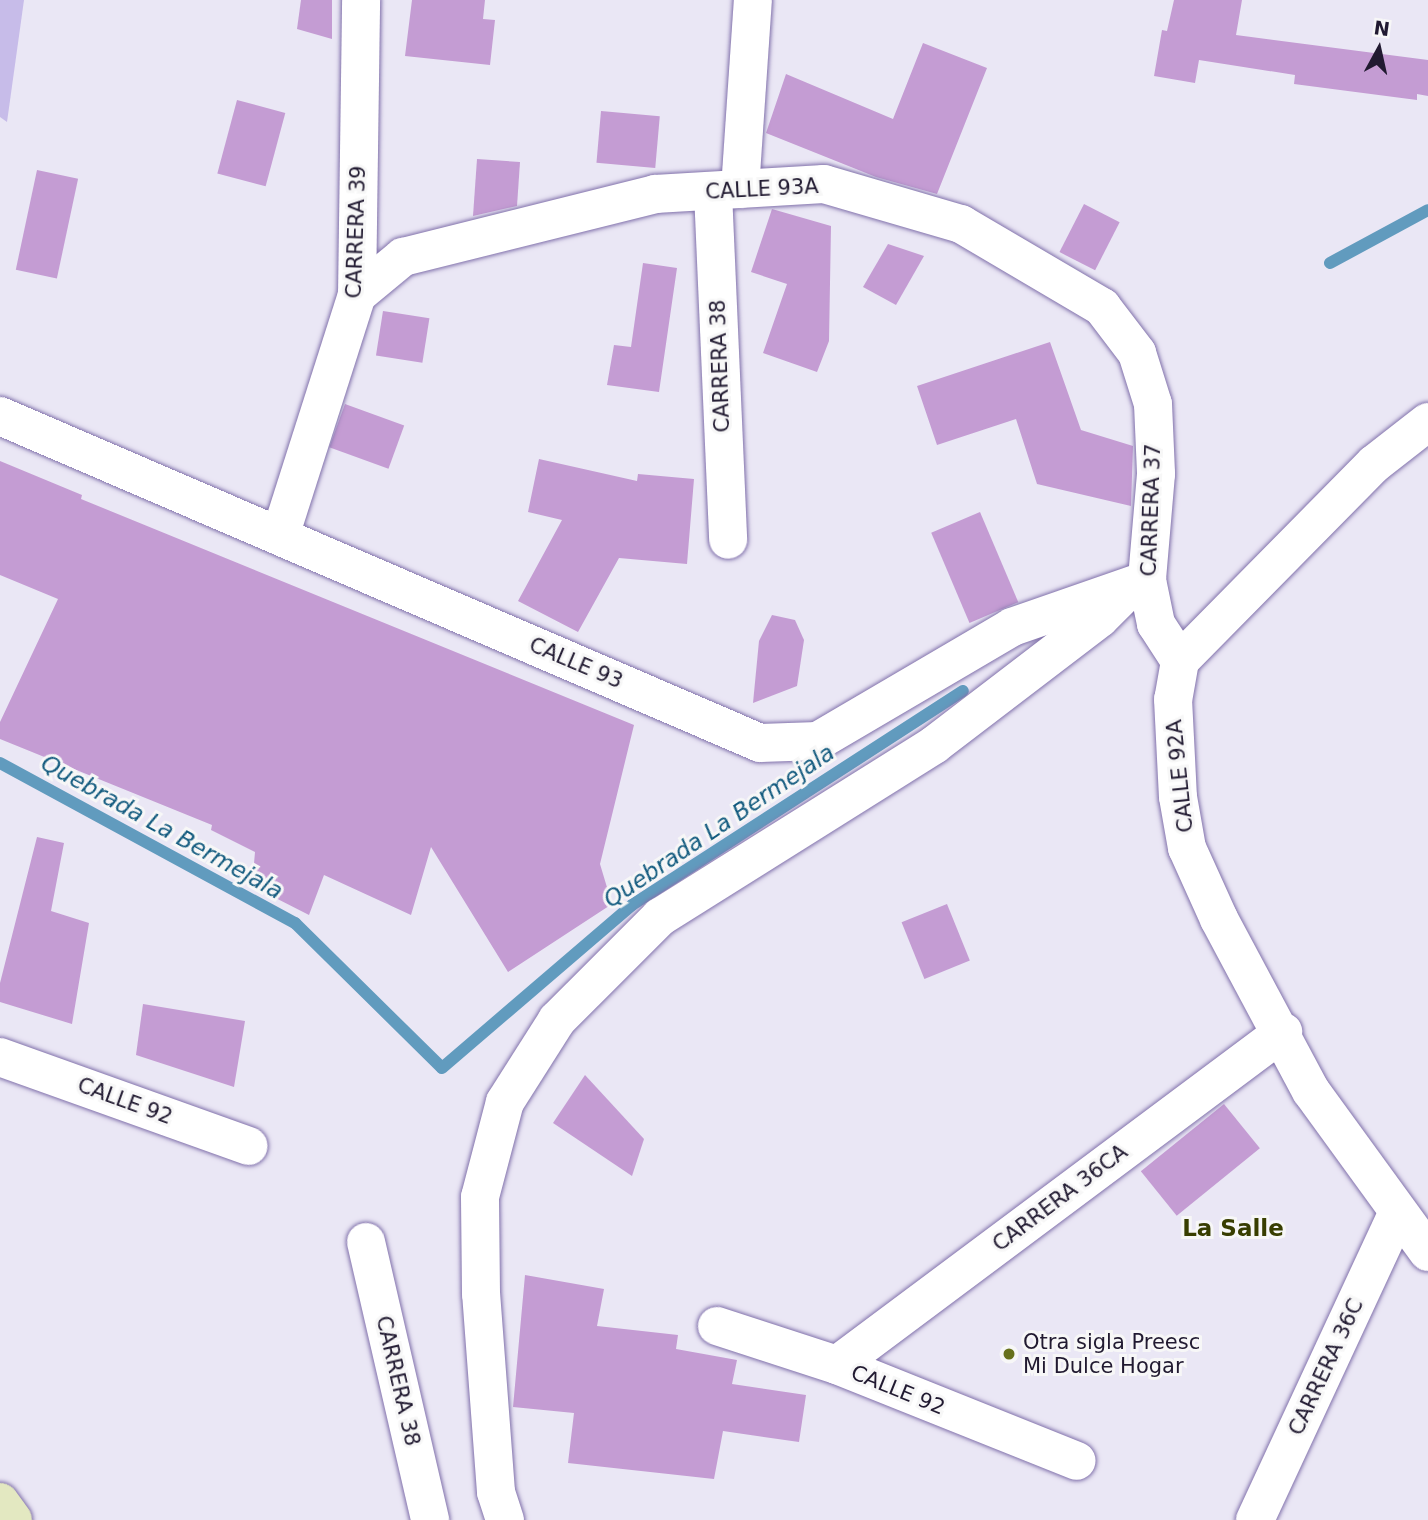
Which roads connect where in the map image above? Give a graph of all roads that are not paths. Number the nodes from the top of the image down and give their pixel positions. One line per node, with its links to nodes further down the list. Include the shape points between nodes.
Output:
1 (361, 0): 4 (street, CARRERA 39)
2 (753, 0): 3 (street, CARRERA 38)
3 (727, 190): 4 (street, CALLE 93A, via 655,194 403,257); 5 (street, CALLE 93A, via 824,184 961,224 1101,307); 9 (street, CARRERA 38)
4 (357, 295): 8 (street, CARRERA 39)
5 (1137, 353): 10 (street, CARRERA 37, via 1153,404 1156,474)
6 (0, 416): 8 (street, CALLE 93)
7 (1428, 422): 11 (street, via 1374,464)
8 (280, 536): 10 (street, CALLE 93, via 760,743 818,741 1012,627)
9 (728, 540)
10 (1139, 583): 11 (street, CARRERA 37, via 1156,624); 24 (street, via 934,745 660,917 556,1020 505,1102 480,1197 481,1294 496,1492)
11 (1180, 660): 12 (street, CALLE 92A, via 1173,699 1178,797 1187,848 1219,919)
12 (1283, 1032): 15 (street, CALLE 92A, via 1311,1091); 19 (street, CARRERA 36CA)
13 (0, 1057): 14 (street, CALLE 92)
14 (249, 1146)
15 (1397, 1214): 17 (street, CALLE 92A); 25 (street, CARRERA 36C)
16 (366, 1242): 23 (street, CARRERA 38)
17 (1428, 1252)
18 (717, 1326): 19 (street, CALLE 92)
19 (837, 1365): 20 (street, CALLE 92)
20 (1077, 1461)
21 (0, 1502): 22 (street)
22 (13, 1520)
23 (430, 1520)
24 (505, 1520)
25 (1255, 1520)

